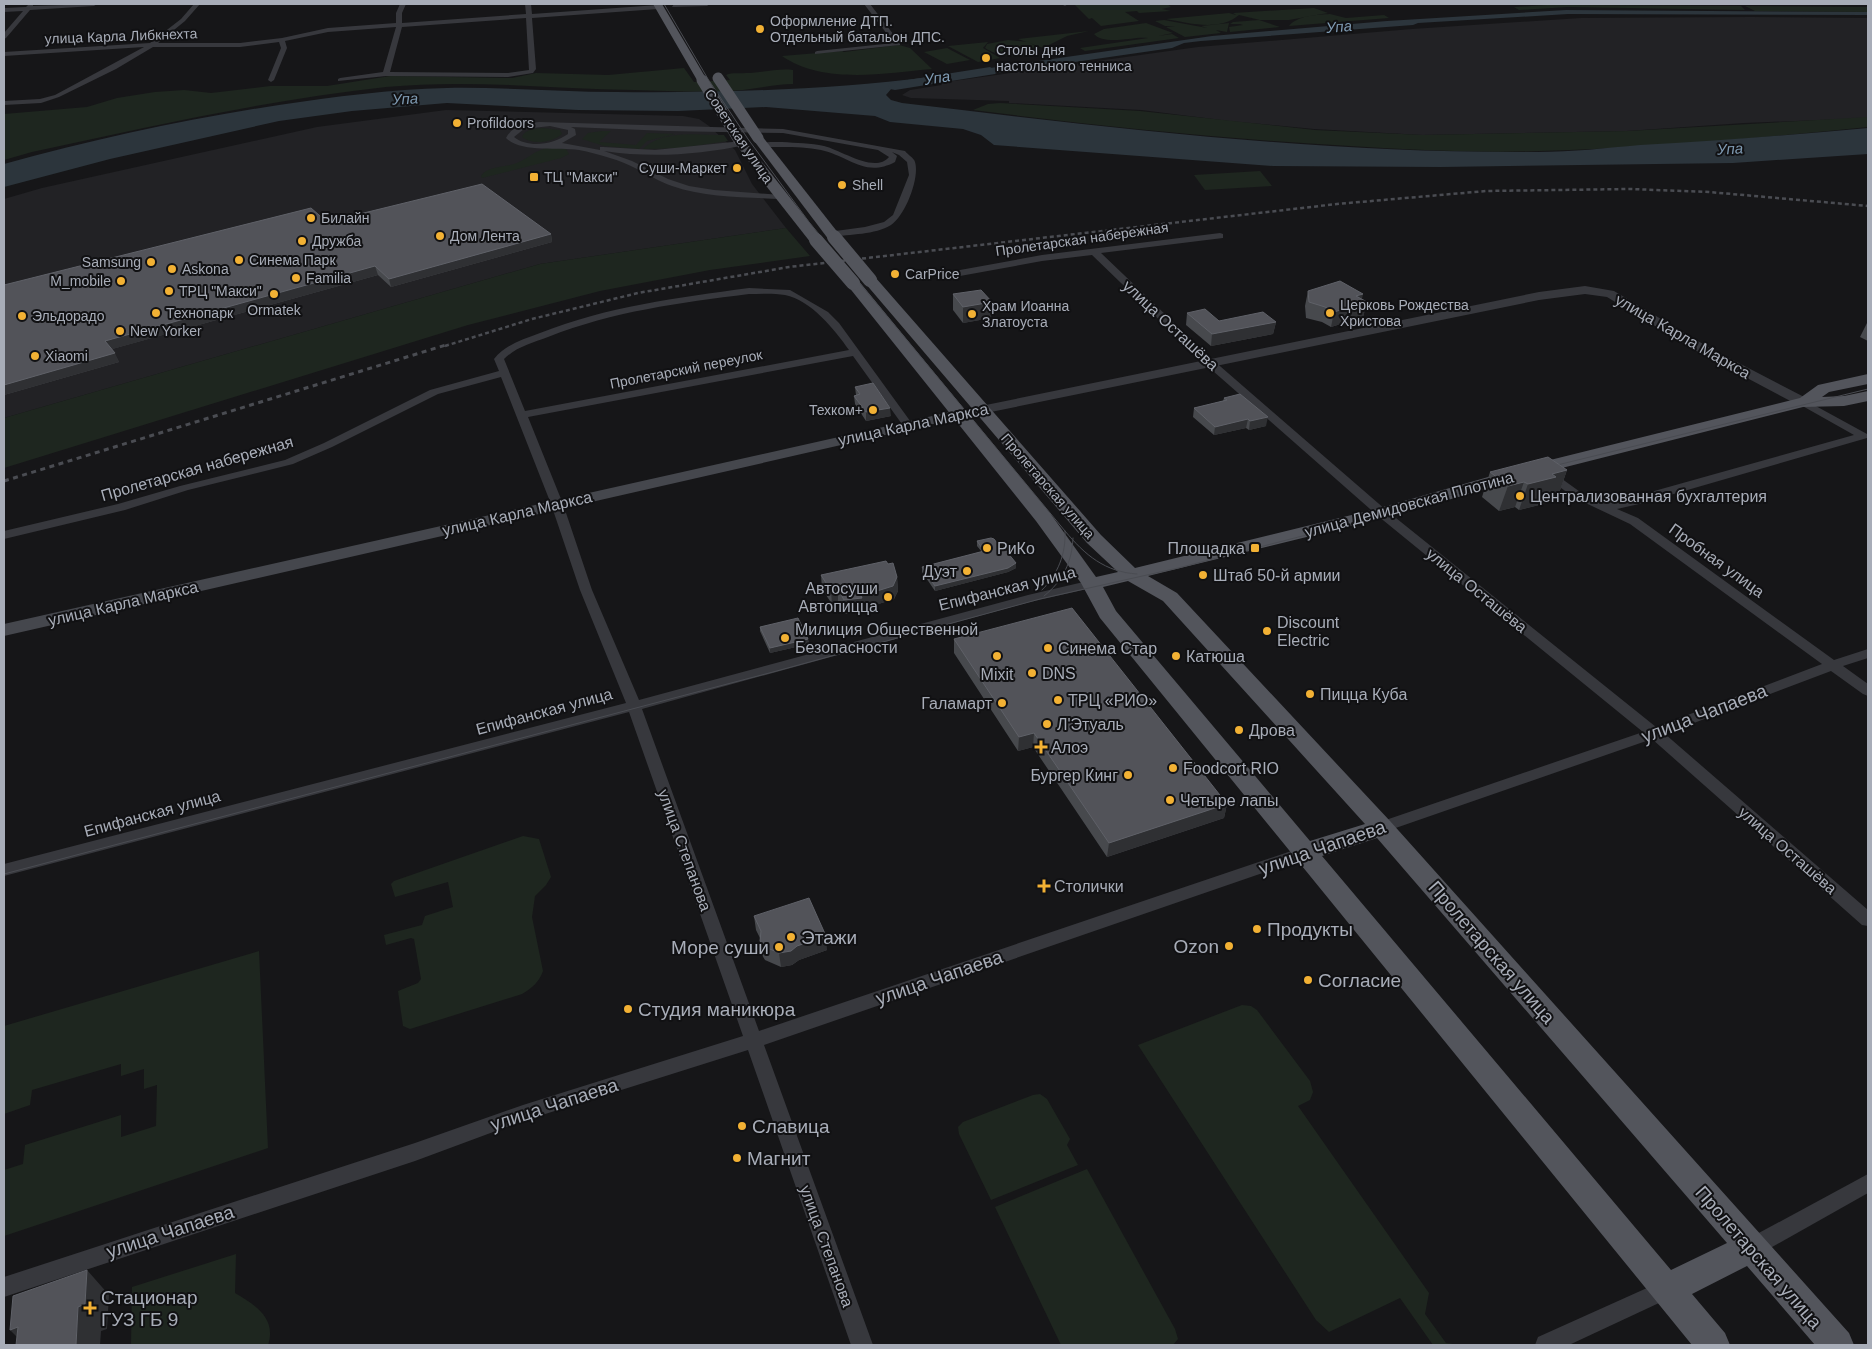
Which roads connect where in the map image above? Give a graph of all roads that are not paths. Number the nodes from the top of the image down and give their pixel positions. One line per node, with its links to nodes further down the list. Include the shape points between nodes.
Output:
1 (94, 4): 7 (street)
2 (197, 4): 15 (street, via 176,28)
3 (403, 4): 12 (street)
4 (528, 4): 11 (street)
5 (707, 4): 9 (street)
6 (868, 4): 16 (street, via 898,44)
7 (30, 6): 10 (street); 13 (street)
8 (658, 6): 9 (main road); 11 (street, улица Карла Либкнехта); 28 (main road, Советская улица, bridge)
9 (675, 8)
10 (4, 10)
11 (528, 16): 12 (street, улица Карла Либкнехта); 18 (street)
12 (399, 25): 14 (street, улица Карла Либкнехта, via 328,30); 20 (street)
13 (4, 37)
14 (282, 40): 15 (street, улица Карла Либкнехта, via 240,45); 21 (street, via 284,48)
15 (151, 45): 17 (street, улица Карла Либкнехта); 23 (street, via 49,99)
16 (817, 53)
17 (4, 54)
18 (531, 72): 20 (street, via 508,75)
19 (715, 73): 27 (main road, Советская улица, bridge)
20 (386, 74): 22 (street)
21 (271, 80)
22 (340, 80)
23 (4, 103)
24 (559, 124): 25 (street); 26 (street, via 571,129); 29 (street, via 531,125 511,134 510,138 518,143)
25 (611, 126): 26 (street); 30 (street, via 783,131)
26 (571, 136): 28 (street, via 574,141 589,146 638,152 671,152); 29 (street)
27 (760, 141): 30 (street, via 825,149 870,166 892,160 892,156); 32 (main road, Советская улица)
28 (740, 142): 31 (main road, Советская улица)
29 (547, 145): 31 (street, via 583,149 638,167 692,190)
30 (878, 148): 32 (street, via 902,153 913,166 913,175 897,216 887,224)
31 (781, 196): 37 (main road, Советская улица, bridge)
32 (832, 236): 36 (main road, Советская улица, bridge)
33 (1220, 236): 34 (street, Пролетарская набережная)
34 (1094, 251): 35 (street, Пролетарская набережная); 40 (street, улица Осташёва)
35 (949, 274)
36 (870, 280): 45 (main road, Пролетарская улица)
37 (853, 283): 46 (main road, Пролетарская улица)
38 (787, 292): 39 (street, via 825,314); 41 (street, улица Степанова, via 749,292 646,305 574,323 510,348 499,359)
39 (856, 352): 47 (street, Пролетарский переулок); 48 (street)
40 (1209, 362): 44 (street, улица Карла Маркса, via 1539,296 1585,290 1618,298 1704,350); 45 (street, улица Карла Маркса); 52 (street, улица Осташёва)
41 (504, 373): 47 (street, улица Степанова); 53 (street, Пролетарская набережная, via 434,392 290,462)
42 (1868, 379): 44 (main road, улица Демидовская Плотина, via 1824,388)
43 (1868, 396): 44 (main road, улица Демидовская Плотина, via 1844,401)
44 (1803, 402): 49 (main road, улица Демидовская Плотина); 50 (street, via 1863,436 1636,502 1615,506)
45 (981, 410): 46 (main road, улица Карла Маркса); 54 (main road, Пролетарская улица, via 1094,539)
46 (959, 414): 48 (main road, улица Карла Маркса); 55 (main road, Пролетарская улица, via 1043,517)
47 (522, 415): 51 (street, улица Степанова)
48 (908, 425): 51 (main road, улица Карла Маркса)
49 (1540, 468): 50 (street, Пробная улица, via 1579,496); 52 (main road, улица Демидовская Плотина)
50 (1595, 503): 58 (street, Пробная улица, via 1634,522)
51 (556, 504): 56 (main road, улица Карла Маркса); 60 (street, улица Степанова, via 586,590)
52 (1382, 513): 54 (main road, улица Демидовская Плотина); 61 (street, улица Осташёва)
53 (4, 535)
54 (1132, 575): 55 (main road); 62 (main road, Пролетарская улица, via 1170,597)
55 (1092, 584): 60 (street, Епифанская улица); 63 (main road, Пролетарская улица, via 1107,614)
56 (4, 630)
57 (1868, 653): 58 (street, улица Чапаева)
58 (1832, 664): 59 (street, Пробная улица); 61 (street, улица Чапаева)
59 (1868, 691)
60 (634, 706): 64 (street, Епифанская улица); 66 (street, улица Степанова)
61 (1654, 733): 62 (street, улица Чапаева); 65 (street, улица Осташёва)
62 (1382, 826): 63 (main road, улица Чапаева); 68 (main road, Пролетарская улица)
63 (1306, 852): 66 (street, улица Чапаева); 70 (main road, Пролетарская улица)
64 (4, 870)
65 (1868, 920)
66 (753, 1041): 69 (street, улица Чапаева, via 523,1113 415,1152); 71 (street, улица Степанова)
67 (1868, 1183): 68 (street)
68 (1750, 1248): 70 (main road); 74 (main road, Пролетарская улица)
69 (4, 1287)
70 (1667, 1289): 72 (street); 73 (main road, Пролетарская улица)
71 (862, 1345)
72 (1546, 1345)
73 (1713, 1345)
74 (1837, 1345)

